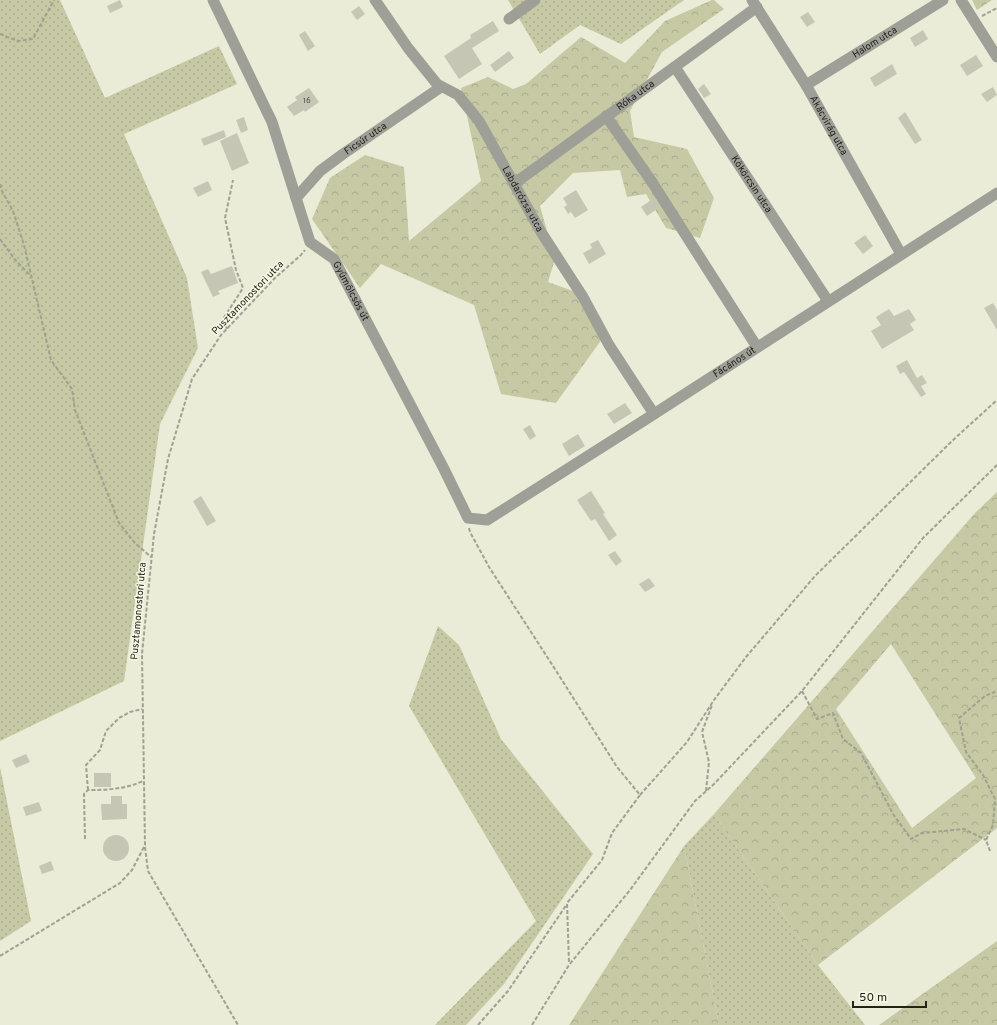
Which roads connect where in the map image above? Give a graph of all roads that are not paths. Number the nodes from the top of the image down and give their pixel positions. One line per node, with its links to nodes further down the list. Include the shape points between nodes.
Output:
1 (213, 0): 15 (street, via 272,122)
2 (375, 0): 11 (street, Labdarózsa utca, via 408,48)
3 (535, 0): 7 (street)
4 (943, 0): 10 (street, Halom utca)
5 (961, 0): 8 (street)
6 (754, 4): 9 (street, Róka utca); 10 (street, Akácvirág utca)
7 (509, 19)
8 (997, 57)
9 (675, 67): 12 (street, Róka utca); 17 (street, Kökörcsin utca)
10 (806, 85): 16 (street, Akácvirág utca)
11 (441, 87): 13 (street, Labdarózsa utca, via 458,95 479,121); 15 (street, Ficsúr utca, via 320,171)
12 (606, 116): 13 (street, Róka utca); 18 (street, via 652,182)
13 (515, 183): 19 (street, Labdarózsa utca, via 541,232)
14 (997, 193): 16 (street, Fácános út)
15 (296, 198): 20 (street, Gyümölcsös út, via 310,242 334,259)
16 (901, 254): 17 (street, Fácános út)
17 (828, 302): 18 (street, Fácános út)
18 (757, 347): 19 (street, Fácános út)
19 (654, 414): 20 (street, Fácános út, via 487,520)
20 (468, 518)

